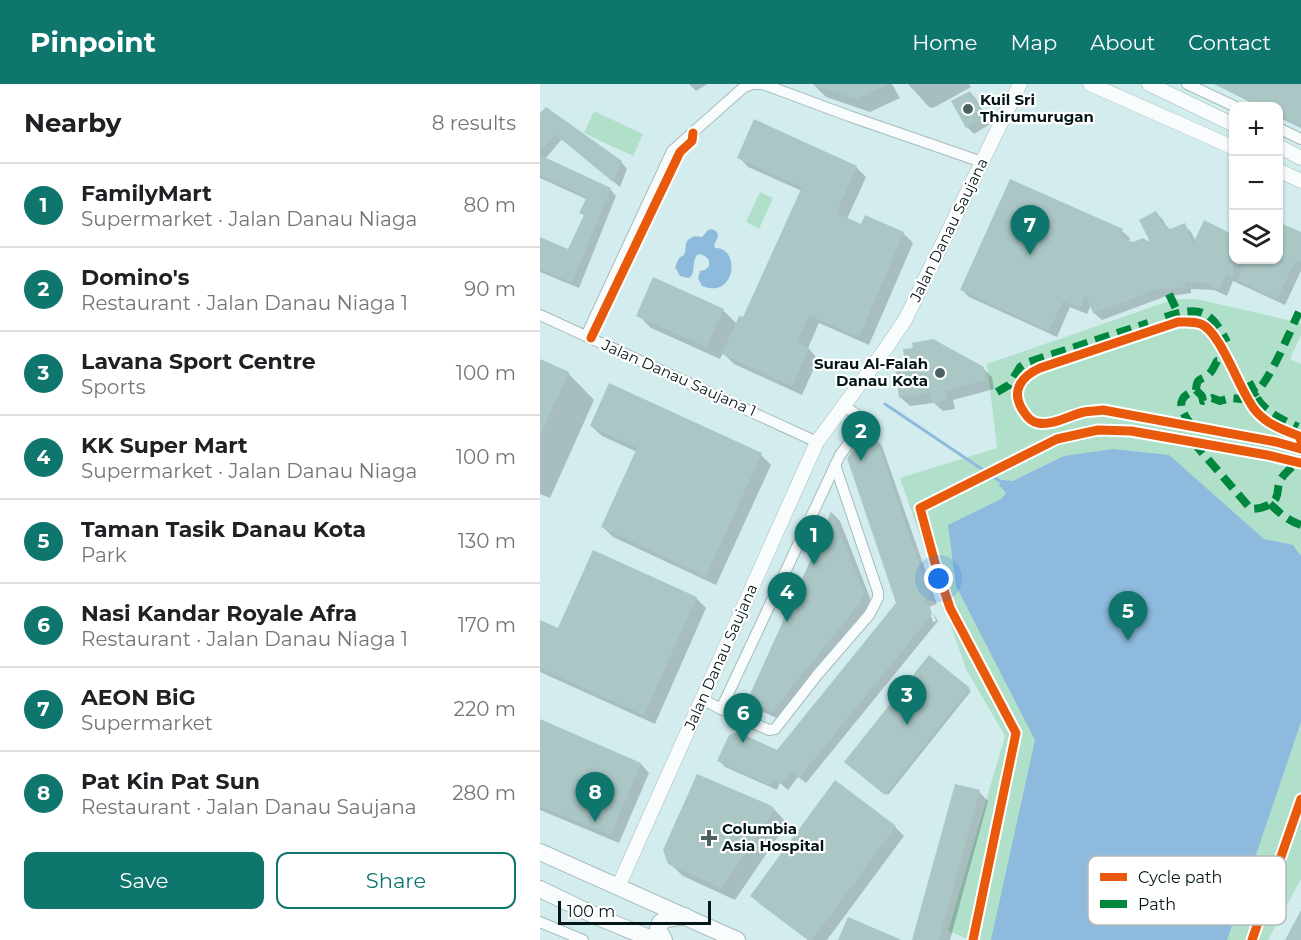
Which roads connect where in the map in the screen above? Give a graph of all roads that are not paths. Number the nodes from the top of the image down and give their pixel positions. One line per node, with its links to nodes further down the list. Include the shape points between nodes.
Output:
1 (1090, 84): 9 (street)
2 (1149, 84): 6 (street)
3 (1187, 84): 5 (street)
4 (1021, 86): 12 (street, Jalan Danau Saujana)
5 (1229, 104)
6 (1229, 123)
7 (1283, 130): 8 (street)
8 (1301, 139)
9 (1229, 146)
10 (1283, 149): 11 (street)
11 (1301, 158)
12 (982, 162): 16 (street, via 764,84 744,87 672,151); 17 (street, Jalan Danau Saujana, via 905,320)
13 (1283, 173): 14 (street)
14 (1301, 182)
15 (540, 315): 16 (street, Jalan Danau Saujana 1)
16 (586, 336): 18 (street, Jalan Danau Saujana 1)
17 (844, 405): 18 (street, Jalan Danau Saujana); 19 (street, via 866,421)
18 (818, 442): 20 (street, Jalan Danau Saujana)
19 (835, 465): 21 (street); 21 (street, via 878,598 869,615 775,729 769,730)
20 (702, 699): 21 (street); 24 (street, Jalan Danau Saujana)
21 (721, 709)
22 (540, 852): 24 (main road)
23 (540, 862): 26 (main road, via 606,892)
24 (618, 887): 26 (main road)
25 (540, 889): 29 (main road)
26 (634, 894): 27 (main road)
27 (685, 916): 32 (main road, via 666,918 660,923 658,929); 33 (main road)
28 (540, 922): 30 (street)
29 (628, 934): 31 (main road)
30 (583, 940)
31 (654, 940)
32 (664, 940)
33 (737, 940)

